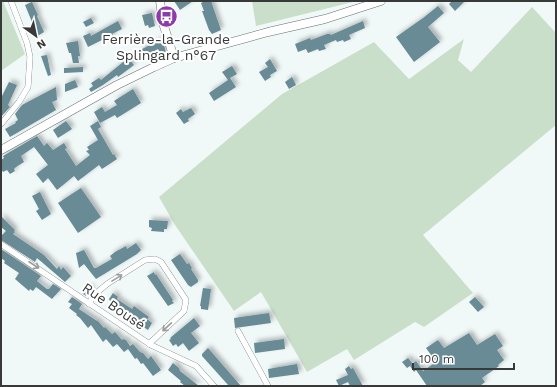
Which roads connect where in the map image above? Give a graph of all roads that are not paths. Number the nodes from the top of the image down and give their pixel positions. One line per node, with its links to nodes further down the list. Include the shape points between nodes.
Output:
1 (11, 1): 5 (street, via 30,57 28,86)
2 (160, 1): 4 (street, via 163,23)
3 (381, 1): 4 (street, via 325,19)
4 (174, 58): 6 (street, via 117,85)
5 (1, 124)
6 (1, 150)
7 (1, 244): 8 (street, Rue Bousé, one-way to 8)
8 (89, 304): 10 (street, Rue Bousé); 10 (street, one-way to 10, via 93,296 107,284 145,260 156,259 161,262 186,300 184,310)
9 (238, 331): 12 (street)
10 (149, 344): 11 (street, Rue Bousé, via 196,366)
11 (214, 386)
12 (268, 386)

